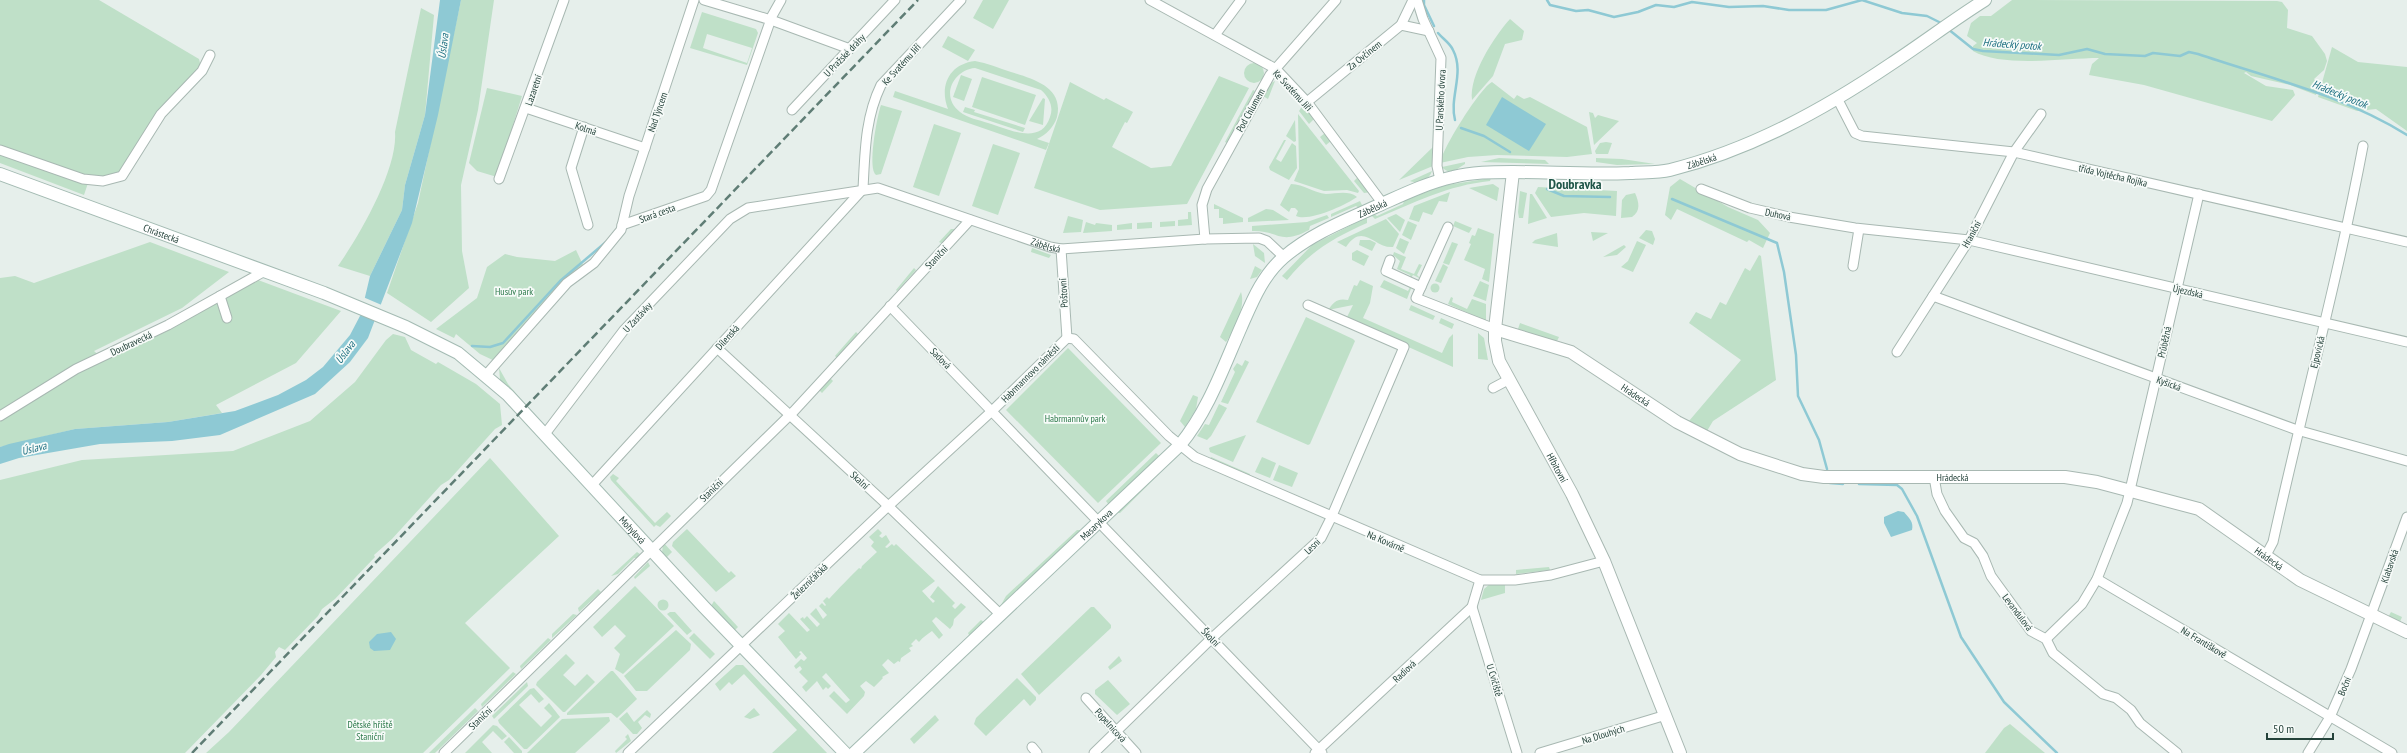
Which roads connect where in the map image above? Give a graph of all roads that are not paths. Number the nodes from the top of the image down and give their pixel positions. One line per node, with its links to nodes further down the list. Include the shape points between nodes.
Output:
1 (564, 0): 22 (street, Lazaretní)
2 (694, 0): 27 (street, Nad Týncem)
3 (704, 0): 13 (street)
4 (781, 0): 13 (street, Stará cesta)
5 (895, 0): 17 (street, U Pražské dráhy)
6 (961, 0): 34 (street, Ke Svatému Jiří, via 882,85 868,123)
7 (1150, 0): 16 (street, Ke Svatému Jiří)
8 (1241, 0): 16 (street)
9 (1336, 0): 19 (street, Pod Chlumem)
10 (1413, 0): 14 (street, Za Ovčínem)
11 (1417, 0): 15 (street, U Panského dvora)
12 (1985, 0): 20 (main road, Zábělská)
13 (771, 20): 17 (street); 41 (street, Stará cesta, via 711,190 706,196)
14 (1400, 25): 15 (street); 21 (street, Za Ovčínem)
15 (1429, 31): 33 (street, U Panského dvora, via 1441,58 1437,166)
16 (1215, 35): 19 (street, Ke Svatému Jiří)
17 (850, 49): 23 (street, U Pražské dráhy)
18 (210, 55): 28 (street, via 202,72 161,114 122,176 103,181 83,179)
19 (1276, 69): 21 (street, Ke Svatému Jiří); 45 (street, Pod Chlumem, via 1261,91 1204,195 1202,205)
20 (1837, 98): 29 (street, třída Vojtěcha Rojíka, via 1855,133 1862,136); 30 (main road, Zábělská, via 1771,134 1724,153 1669,170 1608,173)
21 (1307, 102): 37 (street, Ke Svatému Jiří)
22 (526, 108): 25 (street, Kolmá); 32 (street, Lazaretní)
23 (792, 110)
24 (2041, 114): 29 (street, Hraniční)
25 (584, 127): 27 (street, Kolmá); 40 (street, via 571,168)
26 (2363, 146): 43 (street, Ejpovická)
27 (645, 148): 41 (street, Nad Týncem)
28 (0, 150)
29 (2014, 152): 36 (street, třída Vojtěcha Rojíka); 46 (street, Hraniční)
30 (1513, 172): 33 (main road, Zábělská, via 1469,174); 62 (main road, Hřbitovní)
31 (0, 174): 52 (main road, Chrástecká)
32 (499, 179)
33 (1440, 180): 37 (main road, Zábělská)
34 (863, 189): 38 (street, Zábělská); 39 (street, Zábělská, via 878,188); 65 (street, Dílenská)
35 (1701, 189): 44 (street, Duhová, via 1750,208)
36 (2199, 194): 43 (street, třída Vojtěcha Rojíka); 54 (street, Průběžná)
37 (1383, 204): 49 (main road, Zábělská, via 1316,235)
38 (742, 210): 75 (street, U Zastávky, via 730,219 624,330)
39 (970, 220): 48 (street, Zábělská, via 1039,245); 58 (street, Staniční)
40 (588, 225)
41 (622, 225): 67 (street, via 621,230 594,263 567,283)
42 (1448, 227): 53 (street, Hrádecká)
43 (2347, 228): 47 (street, třída Vojtěcha Rojíka); 60 (street, Ejpovická)
44 (1859, 229): 46 (street, Duhová); 51 (street)
45 (1205, 239): 48 (street, Zábělská); 49 (street, Zábělská, via 1259,238 1267,241)
46 (1969, 240): 54 (street, Újezdská); 56 (street, Hraniční)
47 (2407, 242)
48 (1061, 249): 63 (street, Poštovní)
49 (1284, 257): 76 (main road, Masarykova, via 1269,273 1251,302 1212,394)
50 (1390, 260): 53 (street, via 1386,271)
51 (1854, 266)
52 (263, 272): 55 (street, Doubravecká); 61 (main road, Chrástecká, via 324,293)
53 (1422, 287): 62 (street, Hrádecká, via 1416,298)
54 (2176, 288): 60 (street, Újezdská); 68 (street, Průběžná)
55 (220, 296): 59 (street); 73 (street, Doubravecká, via 168,326 76,369)
56 (1933, 296): 66 (street, Hraniční); 68 (street, Kyšická)
57 (1308, 305): 83 (street, Lesní, via 1404,348)
58 (890, 306): 71 (street, Sadová); 72 (street, Staniční)
59 (227, 318)
60 (2324, 323): 64 (street, Újezdská); 74 (street, Ejpovická)
61 (406, 327): 67 (main road, Mohylová, via 458,353)
62 (1491, 328): 69 (main road, Hřbitovní, via 1499,361); 78 (main road, Hrádecká, via 1571,352 1698,434 1740,454 1776,467 1824,477)
63 (1067, 338): 71 (street, Habrmannovo náměstí); 76 (street, Habrmannovo náměstí, via 1074,339)
64 (2407, 342)
65 (717, 348): 72 (street, Skalní); 79 (street, Dílenská)
66 (1897, 352)
67 (486, 375): 75 (main road, Mohylová)
68 (2155, 378): 74 (street, Kyšická); 80 (street, Průběžná)
69 (1508, 380): 70 (street); 87 (main road, Hřbitovní, via 1572,494)
70 (1493, 388)
71 (992, 411): 81 (street, Železničářská); 84 (street, Habrmannovo náměstí)
72 (789, 415): 81 (street, Skalní); 85 (street, Staniční)
73 (0, 416)
74 (2297, 430): 77 (street, Kyšická); 86 (street, Ejpovická, via 2273,542)
75 (545, 434): 79 (main road, Mohylová)
76 (1180, 445): 83 (street, Na Kovárně, via 1204,461); 84 (main road, Masarykova)
77 (2407, 462)
78 (1934, 477): 80 (main road, Hrádecká, via 2066,477); 95 (street, Levandulová, via 1937,494 1964,538 1974,543 1983,556 1991,576 2031,631)
79 (592, 485): 85 (main road, Mohylová)
80 (2130, 490): 86 (main road, Hrádecká, via 2199,509 2222,523); 88 (street)
81 (888, 506): 91 (street, Skalní); 96 (street, Železničářská)
82 (2407, 517): 92 (street, Klabavská)
83 (1331, 518): 89 (street, Na Kovárně); 94 (street, Lesní, via 1321,538)
84 (1099, 521): 91 (main road, Masarykova); 94 (street, Školní)
85 (651, 550): 96 (main road, Mohylová); 102 (street, Staniční)
86 (2265, 557): 92 (main road, Hrádecká, via 2313,588)
87 (1604, 560): 89 (street, Na Kovárně, via 1551,575 1515,580); 98 (main road, Hřbitovní)
88 (2097, 579): 95 (street, via 2082,604); 99 (street, Na Františkově)
89 (1480, 580): 90 (street)
90 (1472, 607): 101 (street, Radiová); 108 (street, U Cvičiště)
91 (1001, 615): 105 (main road, Masarykova)
92 (2372, 616): 93 (main road, Hrádecká); 99 (street, Boční)
93 (2407, 632)
94 (1212, 638): 100 (street, Lesní); 101 (street, Školní)
95 (2046, 639): 111 (street, Levandulová, via 2053,653 2103,694 2116,698 2131,710 2140,723)
96 (742, 645): 103 (street, Železničářská); 104 (main road, Mohylová)
97 (1086, 698): 100 (street, Popelnicová)
98 (1666, 714): 109 (street, Na Dlouhých); 110 (main road, Hřbitovní)
99 (2330, 717): 112 (street, Boční); 113 (street, Na Františkově)
100 (1116, 732): 106 (street, Lesní); 107 (street, Popelnicová)
101 (1318, 752)
102 (444, 753)
103 (628, 753)
104 (845, 753)
105 (854, 753)
106 (1094, 753)
107 (1136, 753)
108 (1517, 753)
109 (1540, 753)
110 (1680, 753)
111 (2177, 753)
112 (2308, 753)
113 (2392, 753)

